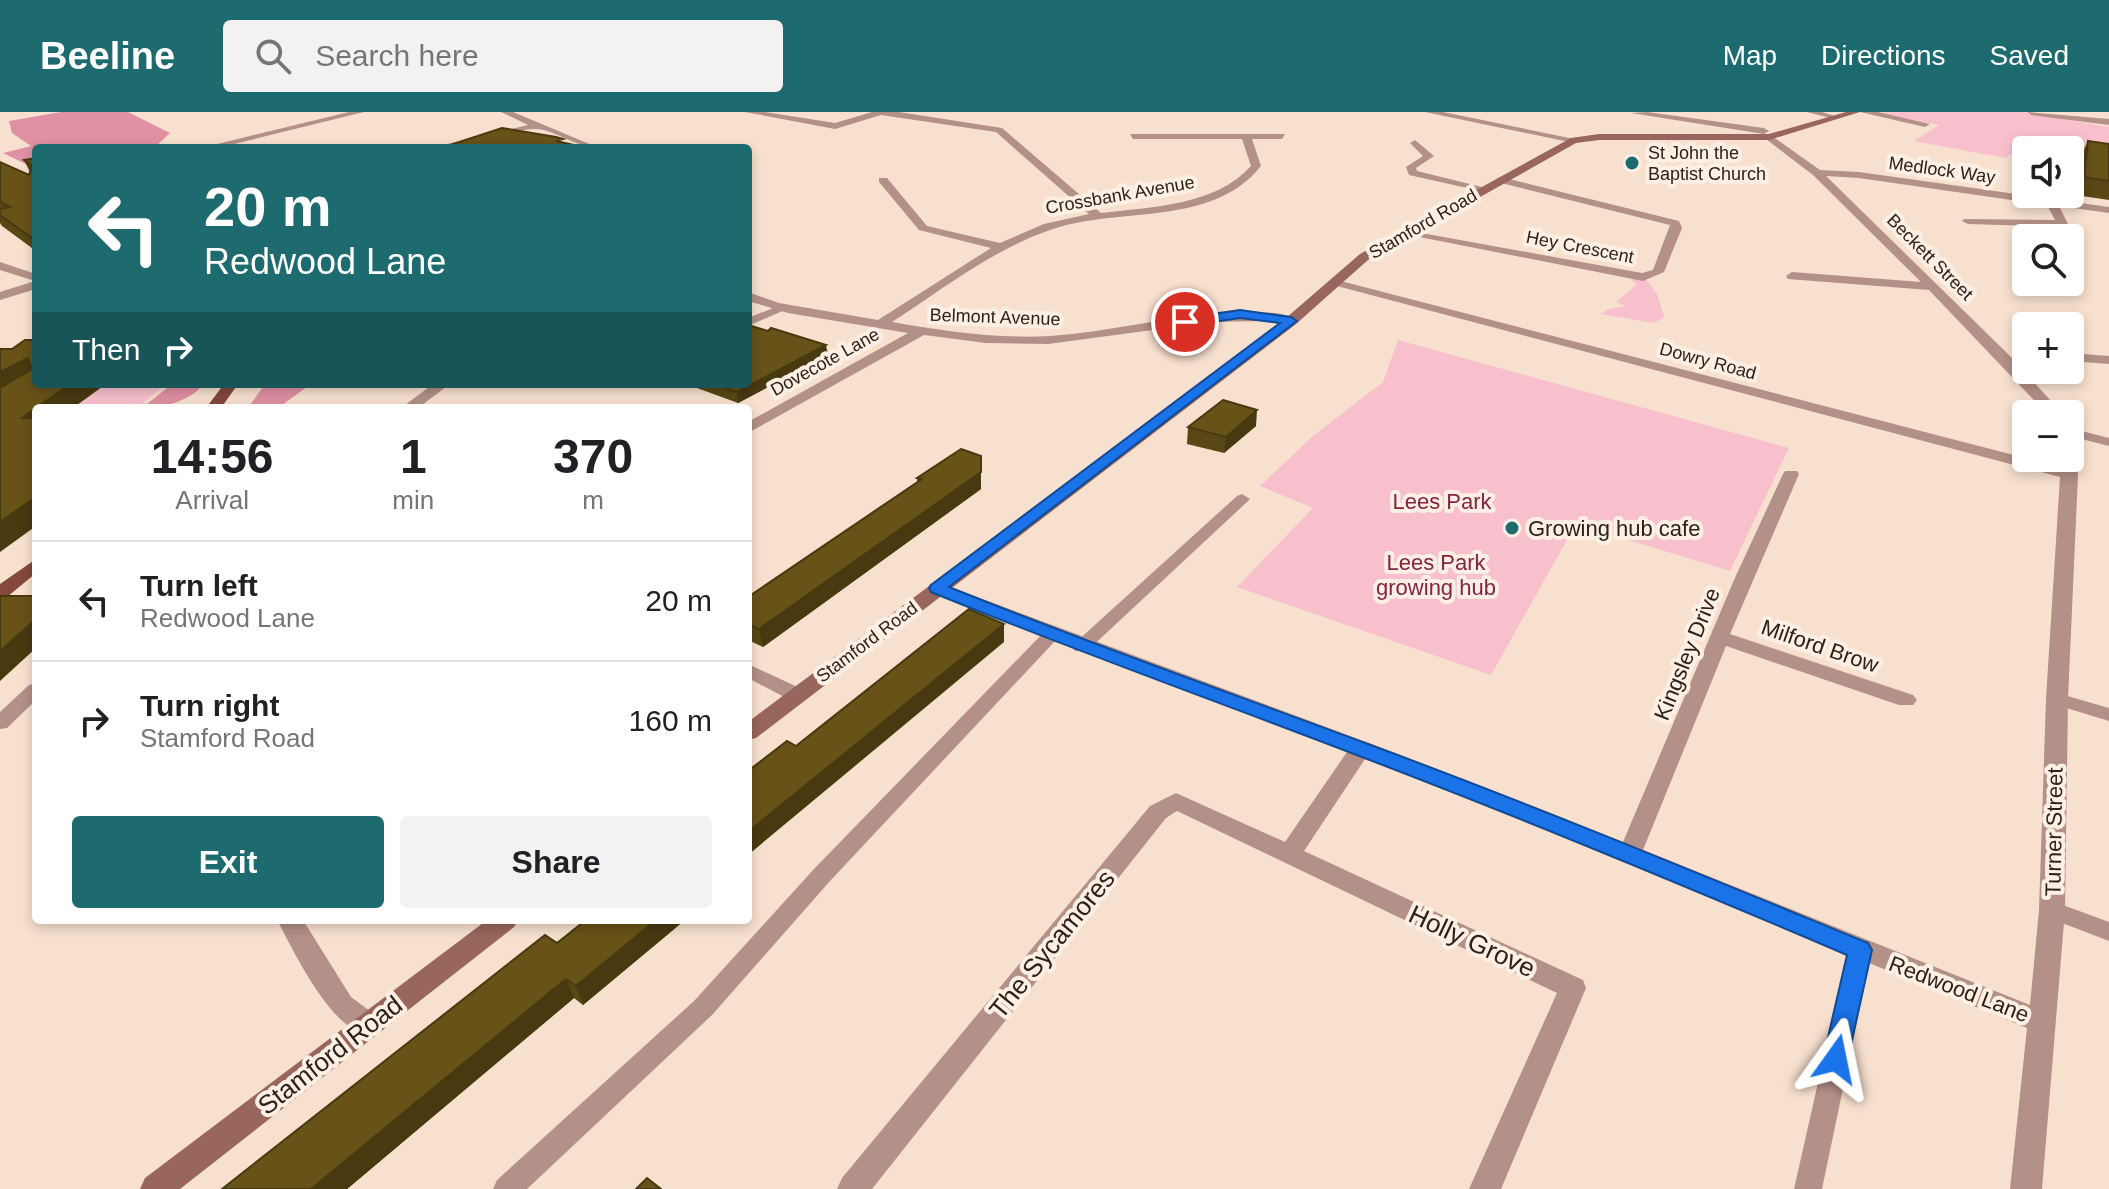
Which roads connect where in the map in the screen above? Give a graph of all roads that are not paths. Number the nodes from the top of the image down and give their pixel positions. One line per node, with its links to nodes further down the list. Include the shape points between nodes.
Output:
1 (360, 112): 22 (street)
2 (505, 112): 14 (street)
3 (749, 112): 4 (street, via 835,126)
4 (881, 112): 33 (street, via 999,130)
5 (1429, 112): 20 (street)
6 (1811, 112): 11 (lane)
7 (1856, 112): 11 (street)
8 (1864, 112): 13 (street)
9 (2031, 112): 12 (street)
10 (1634, 113): 15 (street, via 1744,124); 19 (street)
11 (1834, 117): 15 (street)
12 (2109, 122)
13 (1925, 124)
14 (539, 125): 23 (street); 24 (street)
15 (1767, 134): 19 (street); 25 (street, Beckett Street)
16 (1133, 136): 17 (street)
17 (1246, 136): 18 (street); 33 (street, Crossbank Avenue, via 1256,166 1239,183 1192,203)
18 (1282, 136)
19 (1664, 139): 20 (street)
20 (1574, 140): 27 (street, Stamford Road)
21 (1415, 143): 28 (street, via 1429,156 1411,167 1413,173)
22 (223, 144)
23 (453, 144)
24 (584, 144)
25 (1817, 173): 29 (street, Medlock Way); 42 (street, Beckett Street)
26 (883, 180): 36 (street, via 923,228)
27 (1501, 180): 28 (street, Stamford Road); 35 (street, Hey Crescent, via 1675,223 1658,272 1643,277)
28 (1485, 189): 35 (street, Stamford Road)
29 (2012, 196)
30 (2084, 206): 32 (street, Medlock Way)
31 (2054, 208): 34 (street, via 2062,224)
32 (2109, 210)
33 (1098, 216): 36 (street, Crossbank Avenue, via 1046,226)
34 (1968, 221)
35 (1405, 233): 40 (street, Stamford Road, via 1364,257)
36 (1003, 247): 48 (street, Crossbank Avenue)
37 (0, 266): 39 (street)
38 (1792, 276): 42 (street)
39 (32, 277)
40 (1337, 282): 47 (street, Stamford Road); 62 (street, Dowry Road)
41 (32, 286): 43 (street)
42 (1932, 287): 50 (street, Beckett Street)
43 (0, 296)
44 (752, 297): 45 (street, Belmont Avenue)
45 (783, 307): 46 (lane); 48 (street, Belmont Avenue)
46 (752, 320)
47 (1291, 321): 49 (street, Belmont Avenue, via 1240,314 1047,339); 65 (street, Stamford Road)
48 (880, 324): 49 (street, Belmont Avenue)
49 (920, 332): 57 (street, Dovecote Lane)
50 (2003, 357): 51 (street); 55 (street, Beckett Street)
51 (2012, 357)
52 (2084, 358): 53 (street)
53 (2109, 360)
54 (437, 388): 56 (street)
55 (2042, 400)
56 (414, 404)
57 (752, 426)
58 (2084, 435): 59 (lane)
59 (2109, 442)
60 (2070, 472): 62 (street)
61 (1791, 474): 68 (street, Kingsley Drive)
62 (2070, 475): 73 (street, Turner Street)
63 (1242, 499): 69 (lane)
64 (32, 567): 66 (main road)
65 (937, 588): 67 (street, Redwood Lane); 72 (street, Stamford Road)
66 (0, 593)
67 (1051, 635): 69 (street, Redwood Lane); 89 (lane, via 703,1008)
68 (1719, 637): 74 (street, Milford Brow); 79 (street, Kingsley Drive)
69 (1081, 647): 78 (street, Redwood Lane)
70 (752, 672): 72 (street)
71 (32, 693): 76 (lane)
72 (797, 695): 77 (street, Stamford Road)
73 (2057, 699): 75 (lane); 81 (street, Turner Street)
74 (1906, 700)
75 (2109, 715)
76 (0, 723)
77 (752, 730)
78 (1361, 748): 79 (street, Redwood Lane); 80 (street)
79 (1630, 853): 85 (street, Redwood Lane)
80 (1289, 854): 90 (street, The Sycamores, via 1176,801 1158,812); 91 (street, Holly Grove, via 1573,988)
81 (2052, 910): 84 (lane); 86 (street, Turner Street)
82 (292, 924): 87 (street, via 341,1005)
83 (500, 924): 87 (street, Stamford Road)
84 (2109, 932)
85 (1860, 950): 86 (street, Redwood Lane); 92 (lane)
86 (2043, 1022): 93 (street, Turner Street)
87 (368, 1025): 88 (street, Stamford Road)
88 (156, 1189)
89 (507, 1189)
90 (853, 1189)
91 (1485, 1189)
92 (1808, 1189)
93 (2026, 1189)

